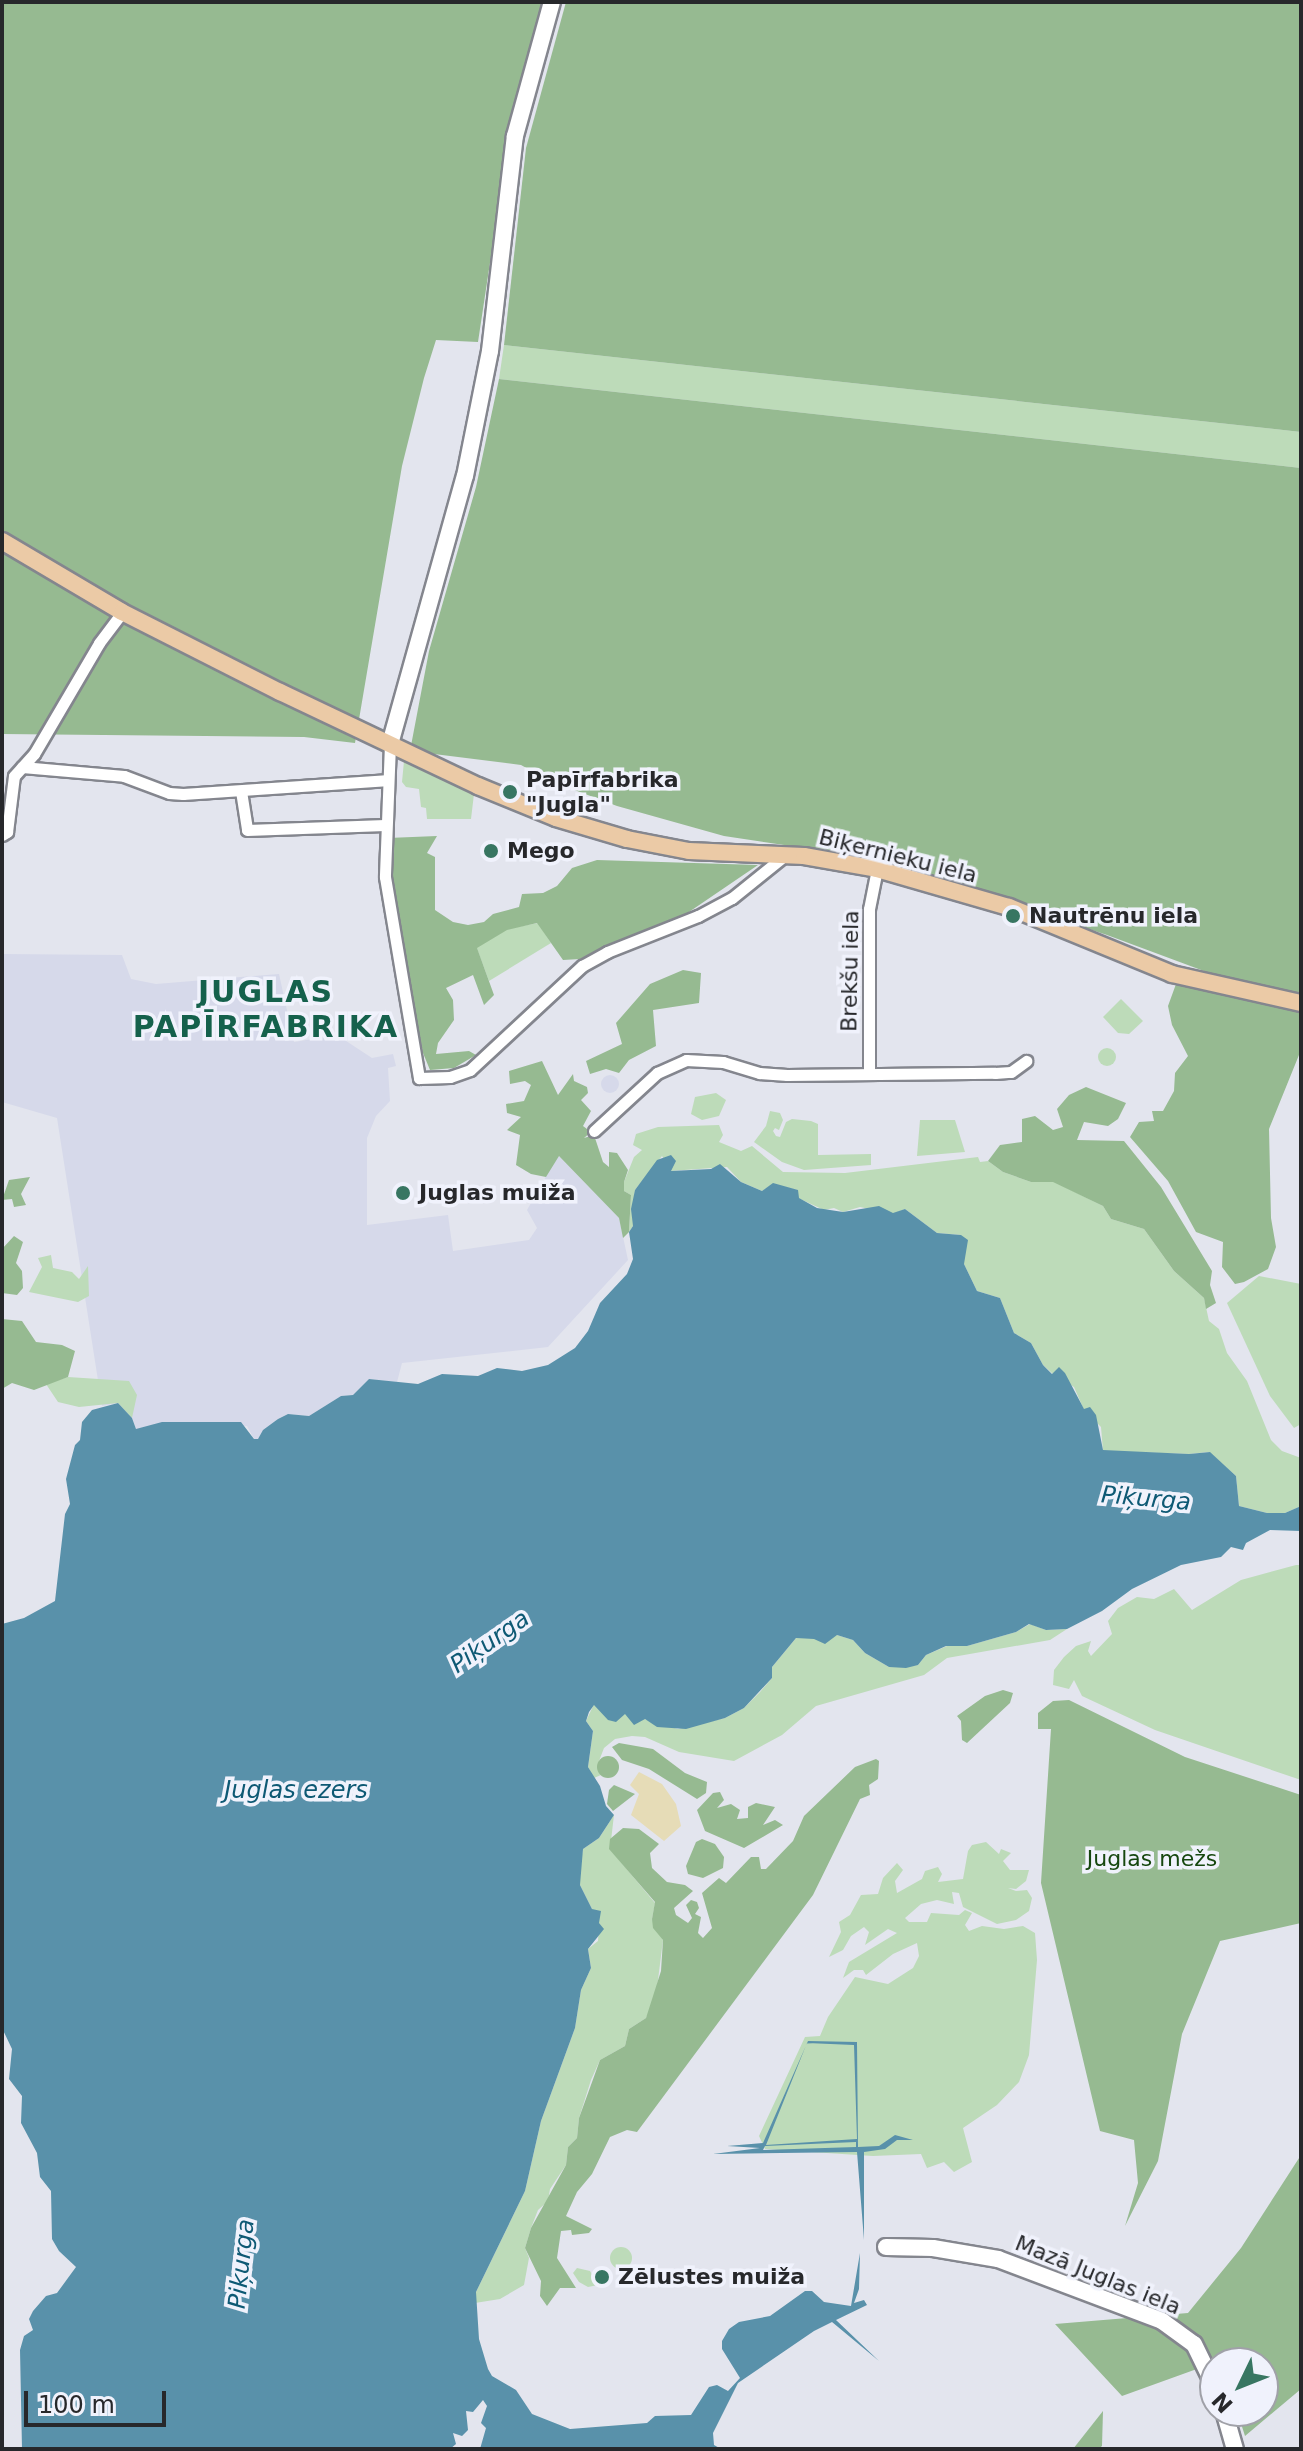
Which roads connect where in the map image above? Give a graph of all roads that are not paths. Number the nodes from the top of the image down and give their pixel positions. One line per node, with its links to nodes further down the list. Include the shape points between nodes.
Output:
1 (552, 2): 4 (main road, via 515,136 490,351 465,476)
2 (2, 541): 3 (main road, Biķernieku iela)
3 (122, 612): 4 (main road, Biķernieku iela); 5 (street, via 34,754)
4 (390, 744): 6 (street); 10 (main road, Biķernieku iela, via 523,805 613,835 689,851)
5 (13, 773): 7 (street, via 124,776 169,793); 9 (street, via 7,832)
6 (386, 780): 7 (street); 8 (street)
7 (241, 791): 8 (street, via 247,830)
8 (385, 825): 10 (street, via 388,905 419,1078 470,1070 582,966 732,898)
9 (2, 835)
10 (784, 856): 11 (main road, Biķernieku iela)
11 (877, 869): 12 (main road, Biķernieku iela, via 1009,907 1172,974); 14 (street, Brekšu iela, via 869,908)
12 (1301, 1003)
13 (1026, 1061): 14 (street, via 1011,1072)
14 (869, 1074): 15 (street, via 772,1075 706,1059 676,1061)
15 (594, 1131)
16 (886, 2247): 17 (main road, Mazā Juglas iela, via 933,2248 998,2259 1162,2321 1194,2344)
17 (1199, 2354)
18 (1229, 2427): 19 (main road)
19 (1235, 2449)

